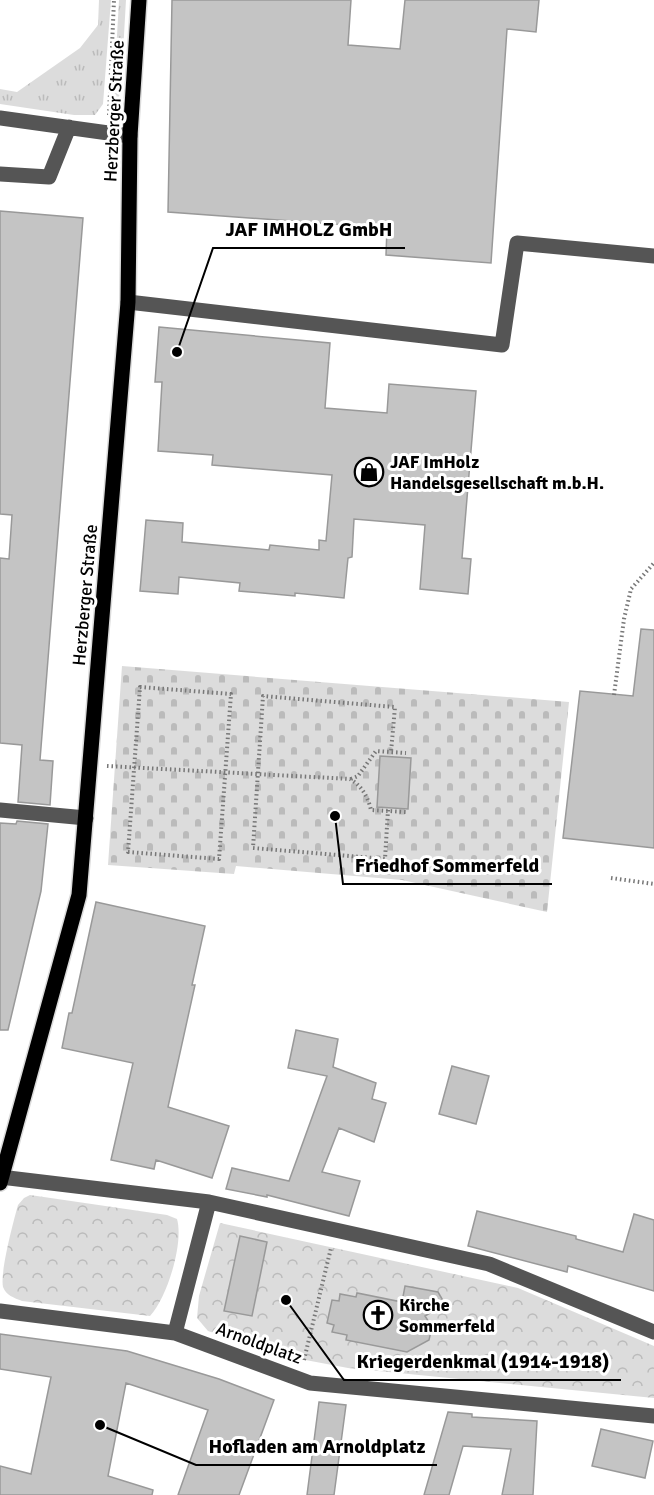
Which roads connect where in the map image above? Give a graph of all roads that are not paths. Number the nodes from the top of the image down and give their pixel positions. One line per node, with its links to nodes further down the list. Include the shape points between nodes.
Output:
1 (139, 0): 4 (main road, Herzberger Straße)
2 (0, 118): 3 (street)
3 (69, 127): 4 (street); 5 (street, via 49,177)
4 (130, 136): 7 (main road, Herzberger Straße)
5 (0, 174)
6 (654, 256): 7 (street, via 517,243 502,345)
7 (128, 302): 9 (main road, Herzberger Straße)
8 (0, 810): 9 (street)
9 (86, 818): 10 (main road, Herzberger Straße, via 80,895)
10 (1, 1179): 11 (street)
11 (209, 1202): 13 (street, via 489,1264); 14 (street)
12 (0, 1311): 14 (street, Arnoldplatz)
13 (654, 1332)
14 (175, 1333): 15 (street, Arnoldplatz, via 310,1383)
15 (654, 1416)

